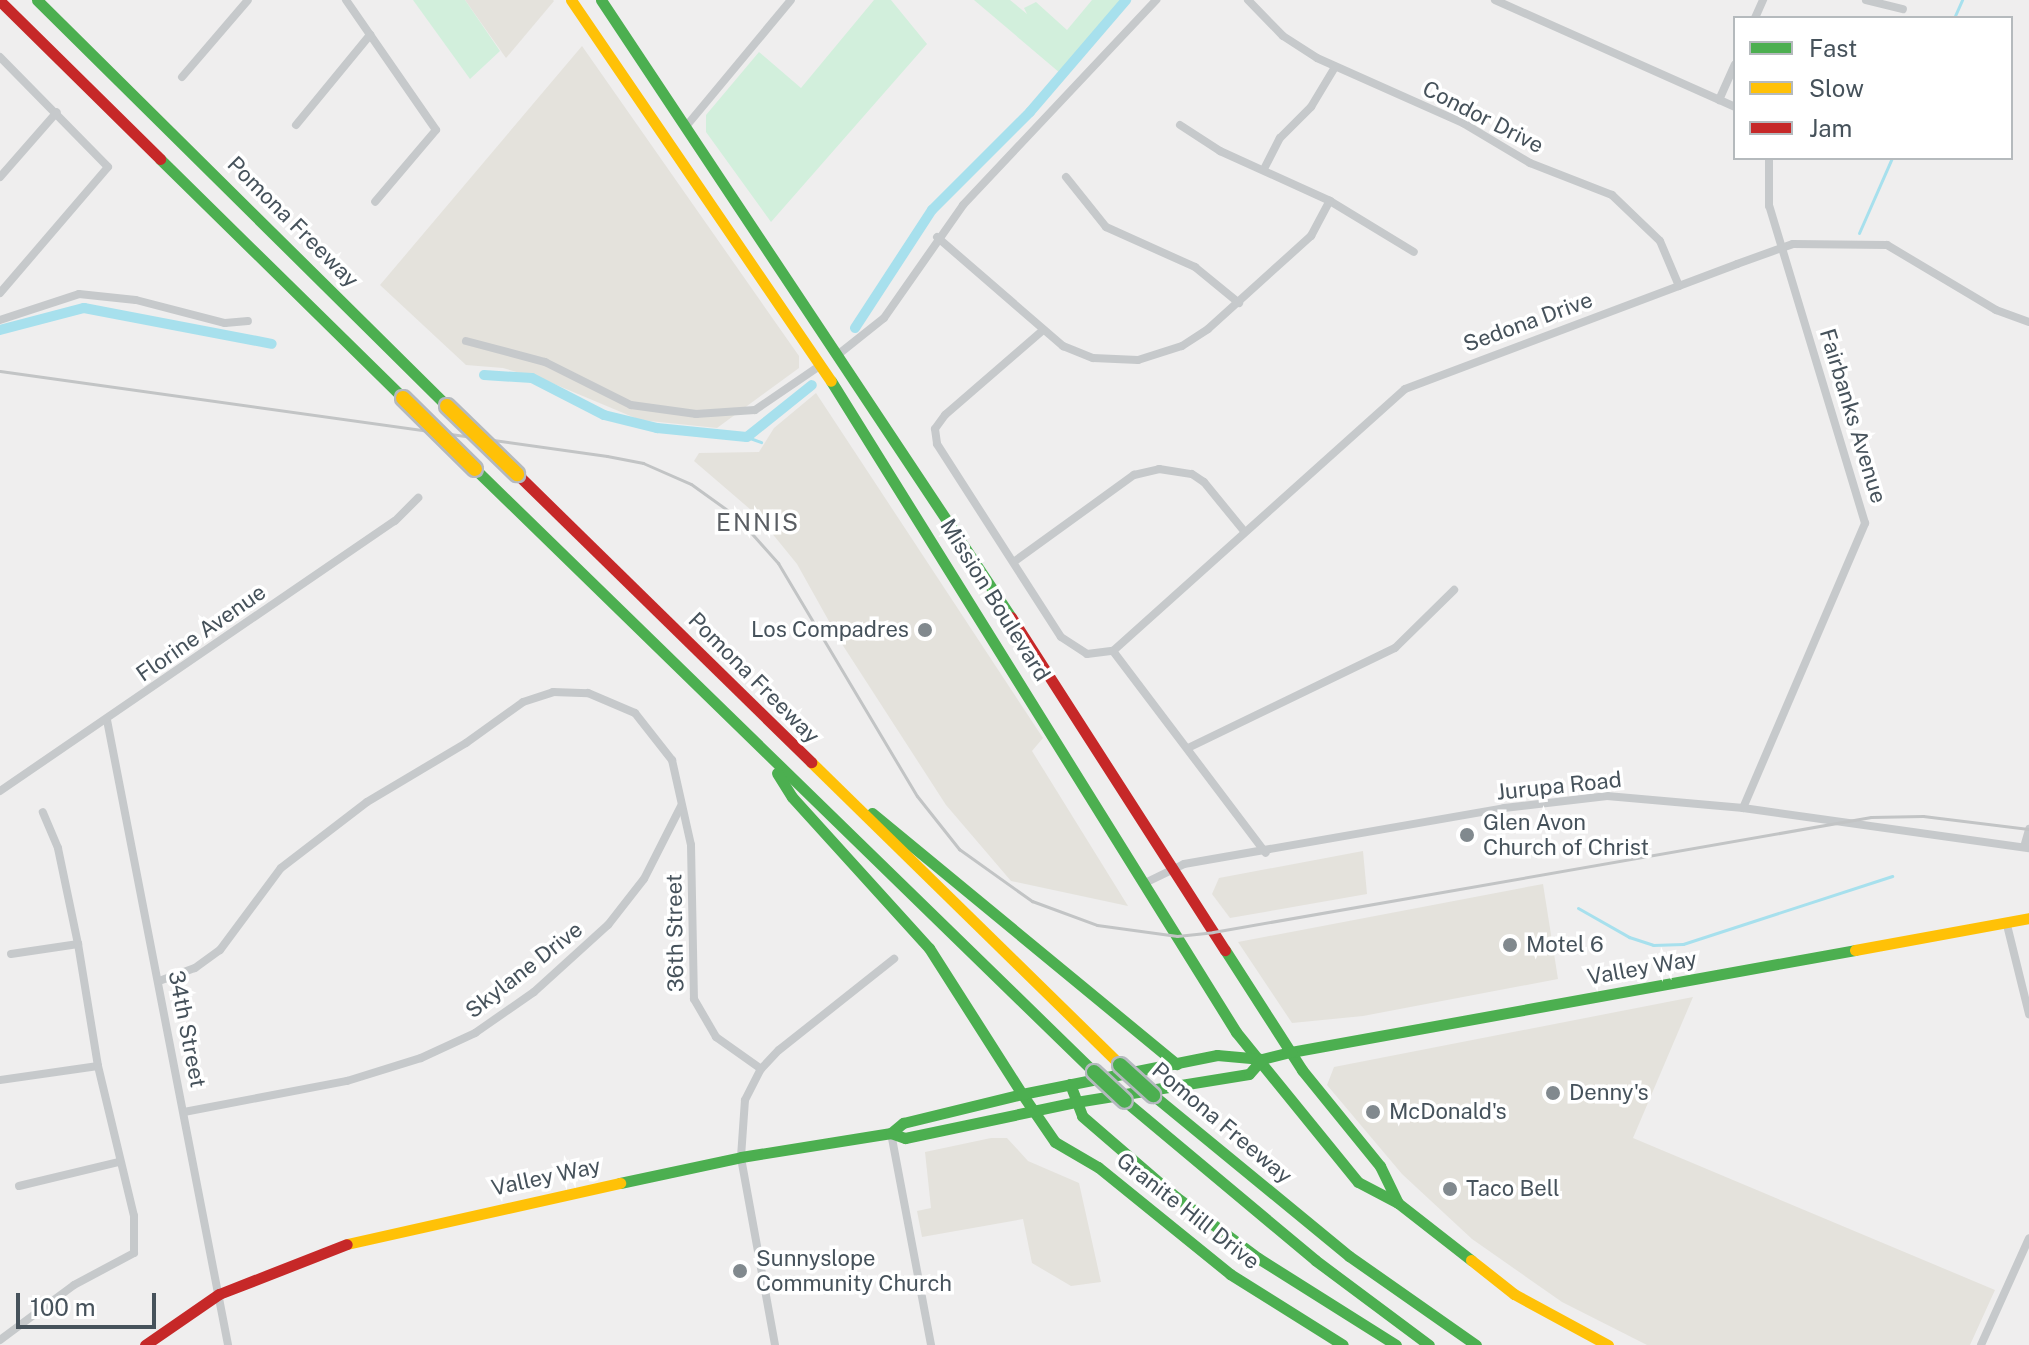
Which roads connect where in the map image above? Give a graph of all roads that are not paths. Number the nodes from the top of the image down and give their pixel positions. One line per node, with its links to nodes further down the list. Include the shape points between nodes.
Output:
1 (37, 0): 49 (main road, Pomona Freeway, bridge)
2 (248, 0): 17 (street)
3 (346, 0): 13 (street)
4 (571, 0): 42 (main road, Mission Boulevard)
5 (601, 0): 21 (main road, Mission Boulevard)
6 (791, 0): 21 (street)
7 (1156, 0): 30 (street)
8 (1248, 0): 15 (street, Condor Drive, via 1283,36)
9 (1495, 0): 18 (street)
10 (1866, 0): 12 (street)
11 (0, 1): 51 (main road, Pomona Freeway, bridge)
12 (1903, 9)
13 (370, 35): 22 (street); 29 (street, via 436,130)
14 (0, 57): 20 (street)
15 (1335, 67): 25 (street, via 1311,107 1280,138); 33 (street, Condor Drive, via 1463,123 1530,163 1612,195 1660,241)
16 (1733, 68): 18 (street)
17 (182, 77)
18 (1719, 100): 19 (street)
19 (1733, 106)
20 (57, 112): 26 (street); 34 (street, via 108,167)
21 (688, 124): 41 (main road, Mission Boulevard)
22 (296, 125)
23 (1180, 125): 25 (street, via 1200,140)
24 (1769, 160): 31 (street, Fairbanks Avenue, via 1767,190)
25 (1264, 169): 28 (street)
26 (0, 177)
27 (1066, 177): 35 (street, via 1106,227 1195,267)
28 (1330, 201): 32 (street); 35 (street, via 1311,236)
29 (375, 202)
30 (937, 237): 39 (street); 41 (street, via 884,318)
31 (1783, 248): 33 (street, Sedona Drive); 38 (street, Sedona Drive, via 1887,245 1996,310); 54 (street, Fairbanks Avenue, via 1865,523)
32 (1414, 252)
33 (1679, 286): 44 (street, Sedona Drive, via 1416,382)
34 (0, 293)
35 (1239, 303): 39 (street, via 1182,346 1153,358 1093,358)
36 (0, 320): 37 (street, via 79,294 136,300 225,323)
37 (248, 321)
38 (2029, 322)
39 (1042, 331): 45 (street, via 935,429 937,444)
40 (466, 341): 42 (street, via 545,362 631,405 696,414 755,410)
41 (840, 353): 42 (main road); 59 (main road, Mission Boulevard)
42 (821, 365): 60 (main road, Mission Boulevard)
43 (418, 498): 48 (street, Florine Avenue, via 395,521)
44 (1244, 531): 45 (street, via 1204,482 1192,474 1159,469 1134,475); 47 (street, Sedona Drive)
45 (1015, 561): 47 (street, via 1049,621 1070,646 1087,654)
46 (1454, 590): 50 (street, via 1395,648)
47 (1113, 651): 50 (street)
48 (107, 720): 52 (street, Florine Avenue); 66 (street, 34th Street)
49 (787, 742): 70 (main road); 94 (main road, Pomona Freeway, bridge, via 1153,1095 1349,1256)
50 (1188, 748): 58 (street)
51 (764, 752): 75 (main road, Granite Hill Drive, via 792,797 929,948); 93 (main road, Pomona Freeway, bridge, via 1125,1101 1315,1260)
52 (0, 791)
53 (681, 805): 66 (street, 36th Street, via 667,751 621,703 563,691 523,702 302,849 220,950 195,968); 72 (street, 36th Street, via 693,875 694,999 716,1037); 78 (street, Skylane Drive, via 644,879 608,925 543,984 475,1033 421,1058 347,1081)
54 (1743, 808): 57 (street, Jurupa Road); 58 (street, Jurupa Road, via 1646,796 1582,797)
55 (43, 812): 63 (street, via 58,848)
56 (2029, 829): 57 (street)
57 (2027, 848)
58 (1266, 853): 59 (street, Jurupa Road)
59 (1171, 869): 60 (street, Jurupa Road); 68 (main road, Mission Boulevard)
60 (1147, 882): 69 (main road, Mission Boulevard, via 1236,1032)
61 (2029, 918): 62 (main road, Valley Way)
62 (2007, 925): 67 (street); 68 (main road, Valley Way)
63 (78, 944): 64 (street); 71 (street)
64 (11, 954)
65 (894, 959): 72 (street, via 807,1025)
66 (159, 981): 78 (street, 34th Street)
67 (2029, 1014)
68 (1291, 1052): 69 (main road, Valley Way); 83 (main road, Mission Boulevard, via 1380,1166)
69 (1262, 1059): 70 (main road, Valley Way, via 1237,1053); 76 (main road, Valley Way, via 1249,1074); 83 (main road, Mission Boulevard, via 1358,1182)
70 (1177, 1064): 74 (main road, Valley Way)
71 (98, 1066): 73 (street); 81 (street)
72 (761, 1069): 80 (street, via 741,1113)
73 (0, 1080)
74 (1070, 1084): 75 (main road, Valley Way); 76 (main road)
75 (1022, 1094): 77 (main road, Granite Hill Drive); 79 (main road, Valley Way, via 903,1123)
76 (1076, 1102): 77 (main road, Valley Way); 92 (main road, via 1091,1126 1206,1220)
77 (1031, 1111): 79 (main road, Valley Way, via 905,1138); 87 (main road, Granite Hill Drive, via 1048,1137 1098,1167 1198,1251)
78 (184, 1112): 85 (street, 34th Street)
79 (891, 1133): 80 (main road, Valley Way); 91 (street)
80 (741, 1157): 85 (main road, Valley Way, via 357,1240); 90 (street)
81 (118, 1162): 82 (street); 86 (street, via 134,1216 134,1253 74,1285)
82 (19, 1186)
83 (1398, 1203): 95 (main road, Mission Boulevard, via 1514,1294)
84 (2029, 1238): 96 (street)
85 (219, 1294): 88 (main road, Valley Way); 89 (street, 34th Street)
86 (0, 1340)
87 (1336, 1343)
88 (145, 1345)
89 (228, 1345)
90 (775, 1345)
91 (931, 1345)
92 (1396, 1345)
93 (1429, 1345)
94 (1476, 1345)
95 (1608, 1345)
96 (1981, 1345)

